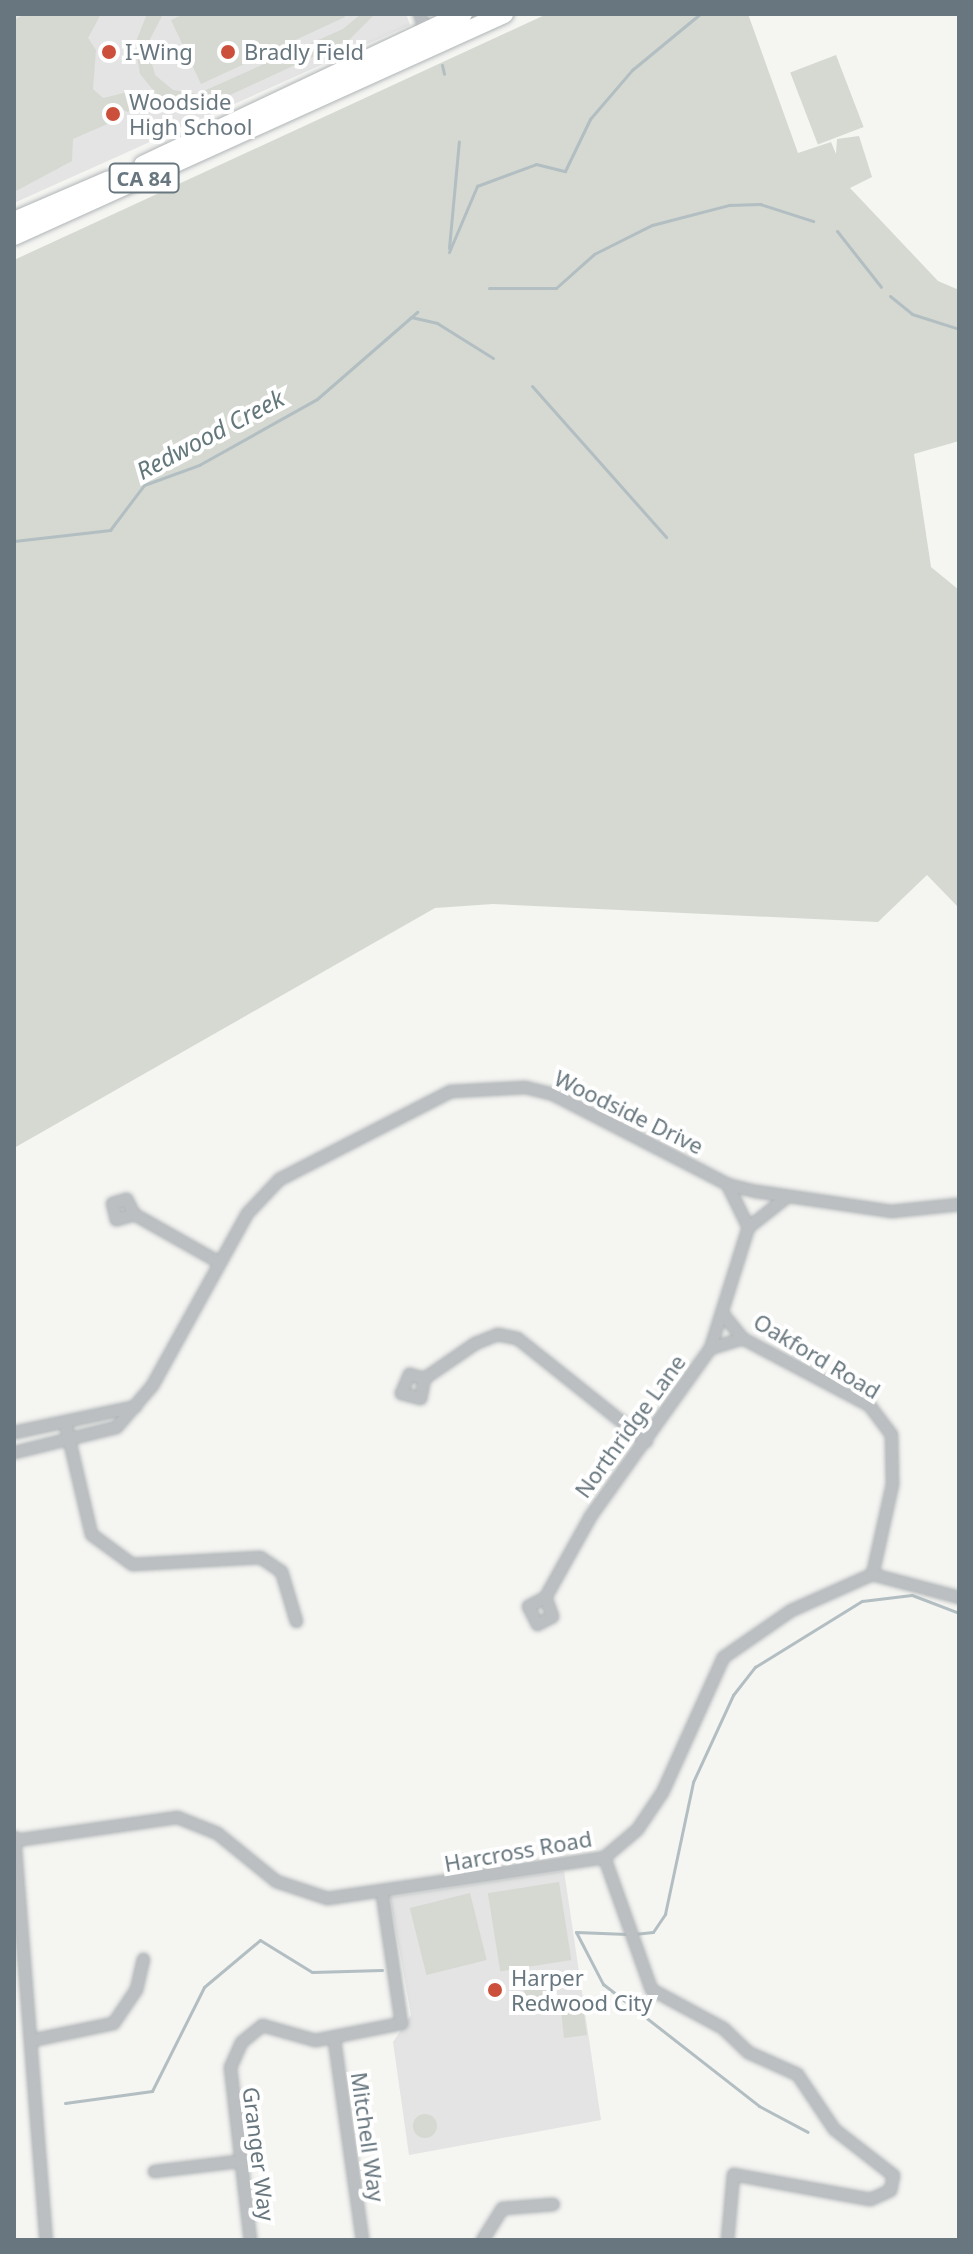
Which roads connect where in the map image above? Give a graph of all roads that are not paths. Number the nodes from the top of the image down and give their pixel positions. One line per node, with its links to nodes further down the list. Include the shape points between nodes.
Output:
1 (463, 14): 3 (main road, CA 84)
2 (504, 14): 3 (main road, CA 84)
3 (426, 31): 4 (main road, CA 84); 5 (main road, CA 84)
4 (14, 221)
5 (14, 236)
6 (727, 1184): 7 (street, Woodside Drive); 10 (street); 11 (street, Woodside Drive, via 553,1094 525,1087 450,1091 299,1164 247,1213)
7 (786, 1197): 8 (street, Woodside Drive, via 891,1211); 10 (street)
8 (959, 1204)
9 (134, 1214): 11 (street)
10 (748, 1227): 12 (street, Northridge Lane)
11 (217, 1261): 16 (street, Woodside Drive)
12 (722, 1313): 13 (street, Oakford Road); 14 (street, Northridge Lane)
13 (742, 1338): 14 (street); 22 (street, Oakford Road, via 869,1405 891,1434 892,1484)
14 (710, 1348): 19 (street, Northridge Lane)
15 (424, 1378): 19 (street, via 475,1343 497,1334 517,1338)
16 (135, 1405): 17 (street); 20 (street, Woodside Drive, via 116,1427)
17 (65, 1423): 18 (street); 20 (street)
18 (14, 1432)
19 (646, 1441): 23 (street, Northridge Lane, via 590,1516)
20 (67, 1442): 21 (street, Woodside Drive); 25 (street, via 91,1534 115,1554 160,1567 228,1554 260,1557 281,1571)
21 (14, 1452)
22 (872, 1574): 24 (street); 27 (street, Harcross Road, via 791,1610 723,1657 662,1792 637,1829)
23 (545, 1597)
24 (959, 1597)
25 (296, 1621)
26 (14, 1839): 28 (street, Harcross Road, via 177,1817 217,1833 276,1881 327,1898); 30 (street)
27 (604, 1857): 28 (street, Harcross Road); 39 (street, via 651,1989 723,2028 748,2052 797,2074 834,2129 893,2175 890,2190 870,2199 733,2174)
28 (382, 1895): 31 (street, Granger Way, via 404,2014 390,2030)
29 (143, 1959): 30 (street, via 136,1989 113,2023)
30 (31, 2040): 35 (street)
31 (334, 2040): 32 (street, Granger Way, via 262,2025 241,2042 228,2090); 37 (street, Mitchell Way)
32 (238, 2161): 33 (street); 36 (street, Granger Way)
33 (154, 2171)
34 (553, 2204): 38 (street, via 502,2208)
35 (46, 2240)
36 (250, 2240)
37 (362, 2240)
38 (482, 2240)
39 (727, 2240)

